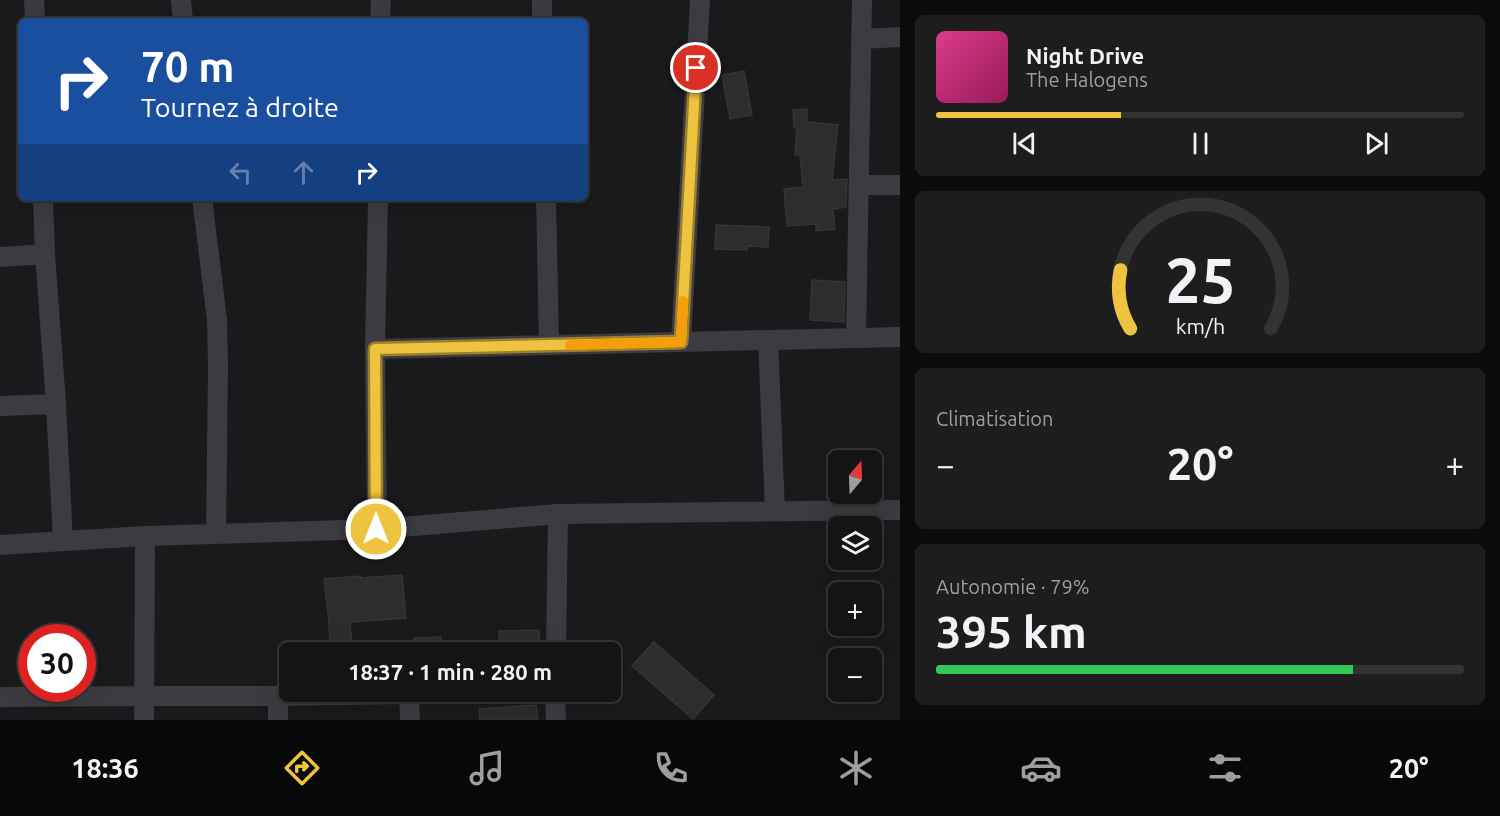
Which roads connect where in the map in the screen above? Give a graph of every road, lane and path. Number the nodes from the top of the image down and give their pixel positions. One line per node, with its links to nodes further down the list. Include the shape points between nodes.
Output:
1 (34, 0): 7 (street)
2 (180, 0): 8 (street)
3 (381, 0): 9 (street)
4 (542, 0): 10 (street)
5 (700, 0): 24 (street)
6 (862, 0): 12 (street)
7 (35, 18)
8 (183, 18)
9 (380, 18)
10 (542, 18)
11 (900, 37): 12 (street)
12 (861, 39): 13 (street)
13 (859, 185): 14 (street); 22 (street)
14 (900, 185)
15 (43, 201): 19 (street)
16 (202, 201): 33 (street, via 217,320)
17 (378, 201): 26 (street)
18 (546, 201): 25 (street)
19 (45, 254): 20 (street); 27 (street)
20 (0, 257)
21 (900, 337): 22 (street)
22 (856, 338): 23 (street)
23 (768, 340): 24 (street); 30 (street)
24 (681, 342): 25 (street)
25 (549, 345): 26 (street)
26 (375, 349): 32 (street)
27 (56, 404): 28 (street); 35 (street)
28 (0, 406)
29 (900, 510): 30 (street)
30 (775, 511): 31 (street)
31 (558, 514): 32 (street); 37 (street)
32 (376, 529): 33 (street)
33 (216, 533): 34 (street)
34 (145, 536): 35 (street); 38 (street)
35 (63, 541): 36 (street)
36 (0, 546)
37 (556, 642)
38 (143, 696): 39 (street); 40 (street); 43 (street)
39 (278, 696): 44 (street)
40 (0, 697)
41 (410, 702): 45 (street)
42 (555, 702): 46 (street)
43 (144, 720)
44 (278, 720)
45 (410, 720)
46 (556, 720)

